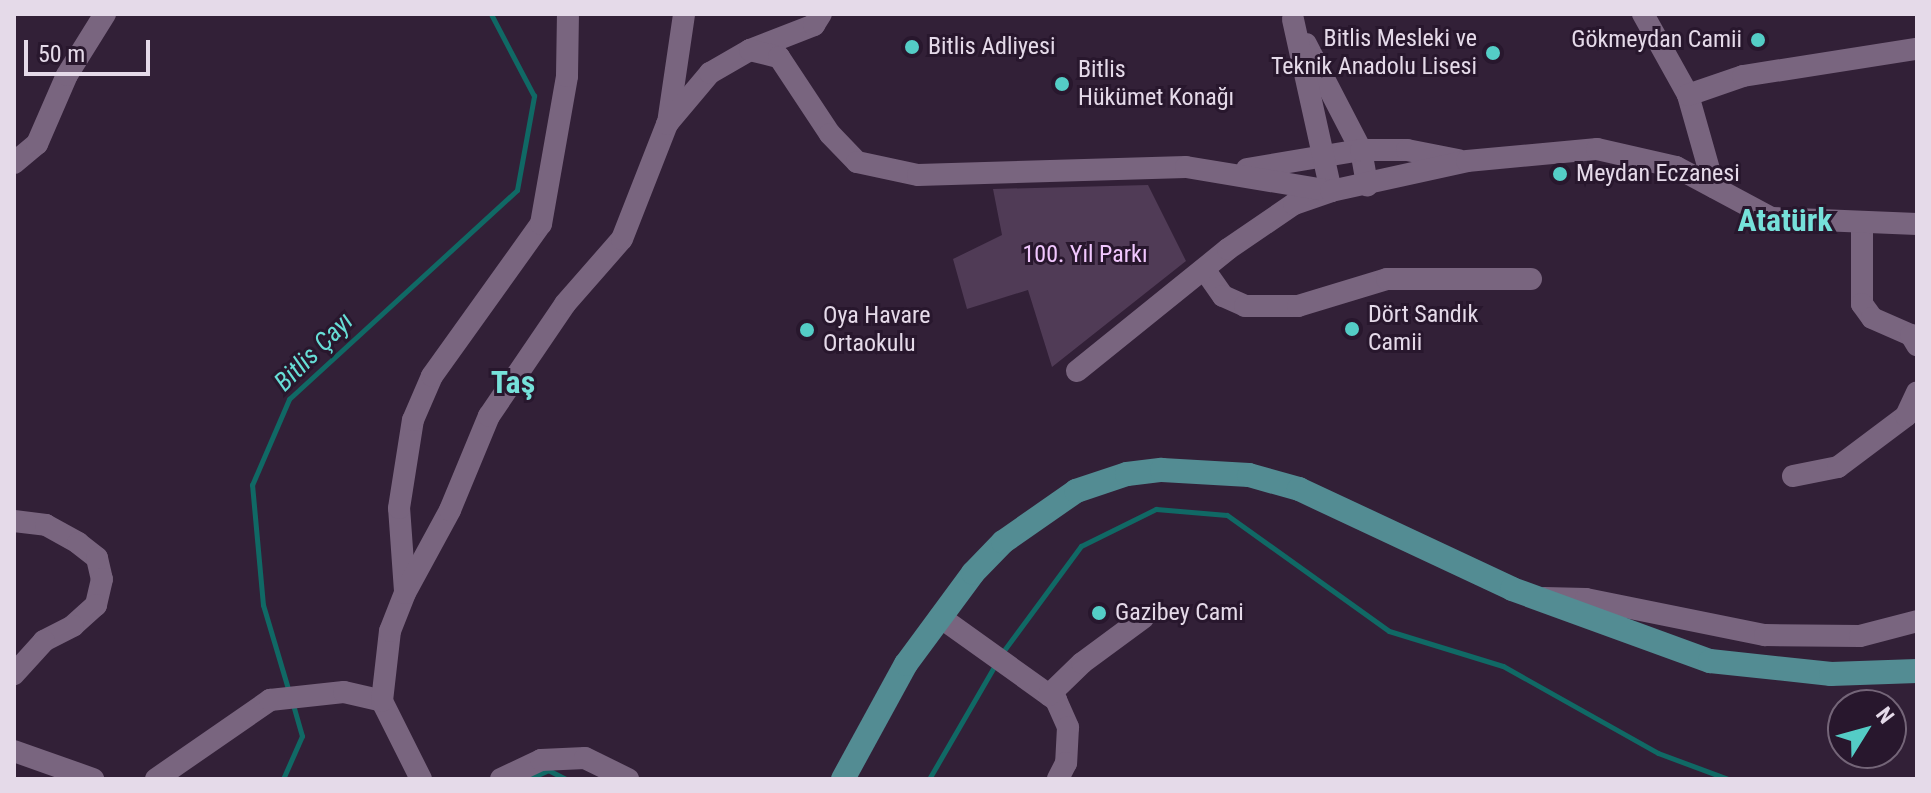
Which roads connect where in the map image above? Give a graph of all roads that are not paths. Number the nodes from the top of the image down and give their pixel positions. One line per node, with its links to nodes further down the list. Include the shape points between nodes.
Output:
1 (105, 14): 14 (street, via 67,75 37,144)
2 (568, 14): 28 (street, via 567,76 541,224 432,376 413,420 399,508)
3 (684, 14): 10 (street)
4 (821, 14): 8 (street, via 814,25)
5 (1643, 14): 9 (street)
6 (1292, 16): 11 (street); 12 (street)
7 (1916, 49): 9 (street, via 1743,76)
8 (750, 50): 10 (street, via 710,73); 15 (street, via 779,57 830,134 857,162 918,175 1186,167)
9 (1688, 95): 17 (street)
10 (667, 124): 28 (street, via 622,239 565,304 489,416 450,510)
11 (1361, 150): 12 (street); 13 (street, via 1407,150); 16 (street)
12 (1322, 157): 15 (street); 18 (street)
13 (1467, 161): 16 (street); 17 (street, via 1597,149 1676,167)
14 (14, 163)
15 (1232, 171): 18 (street)
16 (1367, 185): 18 (street)
17 (1714, 187): 19 (street, via 1771,218)
18 (1331, 191): 21 (street, via 1294,204)
19 (1862, 222): 20 (street); 23 (street, via 1862,304 1872,318 1911,335)
20 (1917, 224)
21 (1204, 269): 22 (street, via 1223,296 1245,306 1298,306 1387,279); 24 (street)
22 (1531, 279)
23 (1917, 345)
24 (1077, 371)
25 (1917, 392): 26 (street, via 1906,416 1838,467)
26 (1793, 476)
27 (14, 521): 34 (street, via 46,525 78,543 97,558 102,579 96,605 73,626 44,641)
28 (405, 593): 36 (street, via 390,631)
29 (1536, 598): 30 (main road, via 1299,489 1249,475 1162,470 1127,474 1076,491 1038,514 973,573); 32 (street, via 1586,599 1765,635 1860,636); 33 (main road, via 1710,661 1818,674)
30 (940, 617): 35 (street); 43 (main road, via 906,664)
31 (1143, 618): 35 (street)
32 (1917, 621)
33 (1917, 671)
34 (14, 674)
35 (1049, 695): 44 (street, via 1068,727 1066,763)
36 (382, 701): 39 (street, via 344,692 270,700); 40 (street)
37 (14, 751): 38 (street)
38 (93, 779)
39 (156, 779)
40 (421, 779)
41 (501, 779): 42 (street, via 541,760 585,758)
42 (628, 779)
43 (843, 779)
44 (1058, 779)

